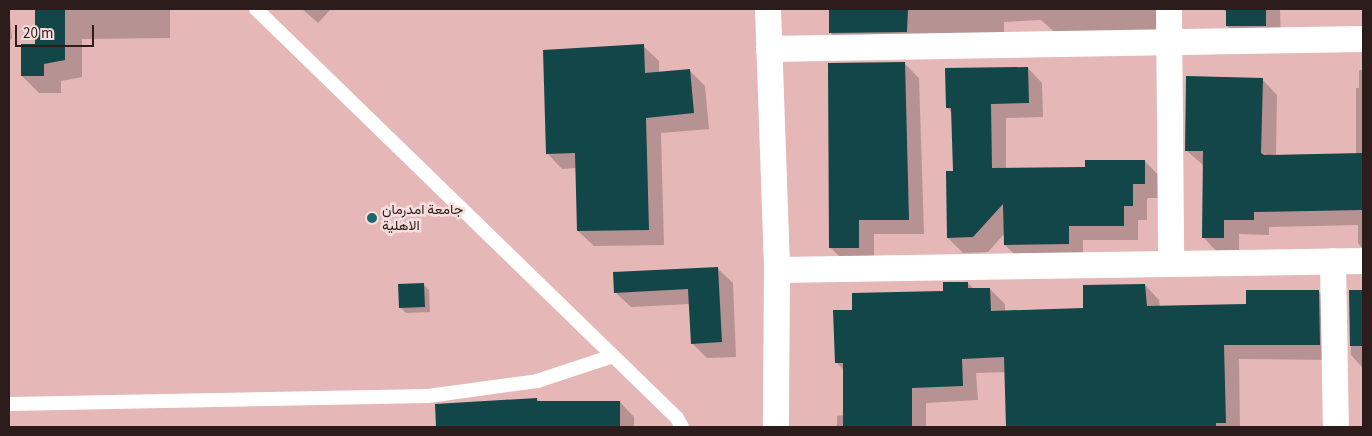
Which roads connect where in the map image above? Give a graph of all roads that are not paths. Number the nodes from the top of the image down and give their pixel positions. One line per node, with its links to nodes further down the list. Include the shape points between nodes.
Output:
1 (256, 9): 11 (lane)
2 (768, 9): 6 (street)
3 (1169, 9): 5 (street)
4 (1363, 39): 5 (street)
5 (1169, 44): 6 (street); 8 (street)
6 (769, 49): 10 (street)
7 (1333, 260): 8 (street); 9 (street); 15 (street)
8 (1171, 261): 10 (street)
9 (1363, 261)
10 (777, 270): 14 (street)
11 (613, 356): 12 (lane, via 537,382 428,396); 13 (lane, via 677,418)
12 (9, 404)
13 (682, 427)
14 (776, 427)
15 (1336, 427)

